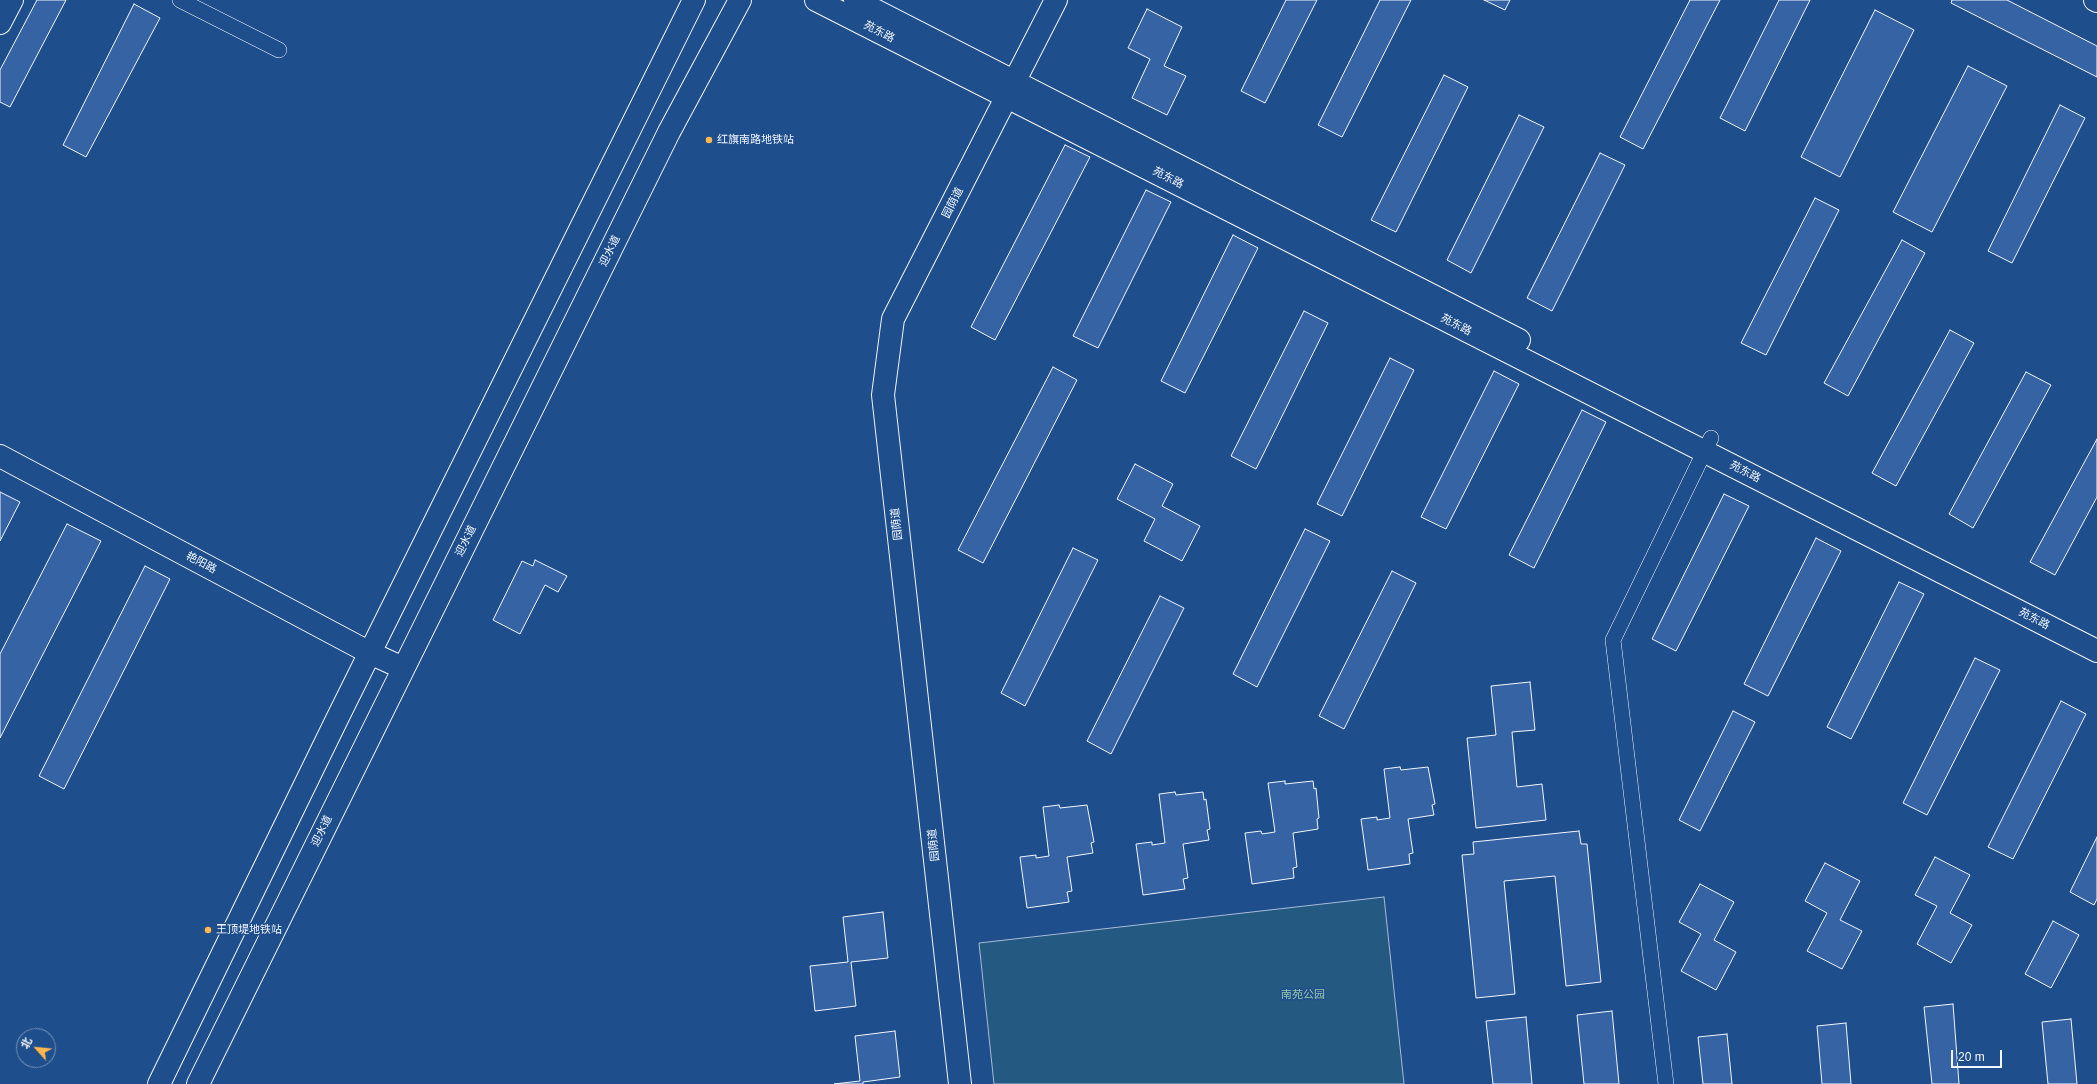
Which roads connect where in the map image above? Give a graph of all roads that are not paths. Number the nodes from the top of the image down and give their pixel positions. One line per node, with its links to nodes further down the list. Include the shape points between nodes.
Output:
1 (12, 0): 8 (street)
2 (180, 0): 9 (street)
3 (694, 0): 15 (street)
4 (740, 0): 16 (street, 迎水道, via 666,139)
5 (816, 0): 10 (street, 苑东路)
6 (855, 0): 10 (street, 苑东路)
7 (1056, 0): 10 (street, 园荫道)
8 (0, 23)
9 (279, 50)
10 (1011, 89): 11 (street, 苑东路); 19 (street, 园荫道, via 893,319 883,394)
11 (1708, 445): 13 (street, 苑东路); 14 (street, 苑东路); 20 (street, via 1613,640)
12 (0, 456): 15 (street, 艳阳路)
13 (2097, 635)
14 (2097, 651)
15 (370, 652): 16 (street, 艳阳路); 17 (street)
16 (403, 668): 18 (street, 迎水道)
17 (159, 1084)
18 (198, 1084)
19 (960, 1084)
20 (1666, 1084)

